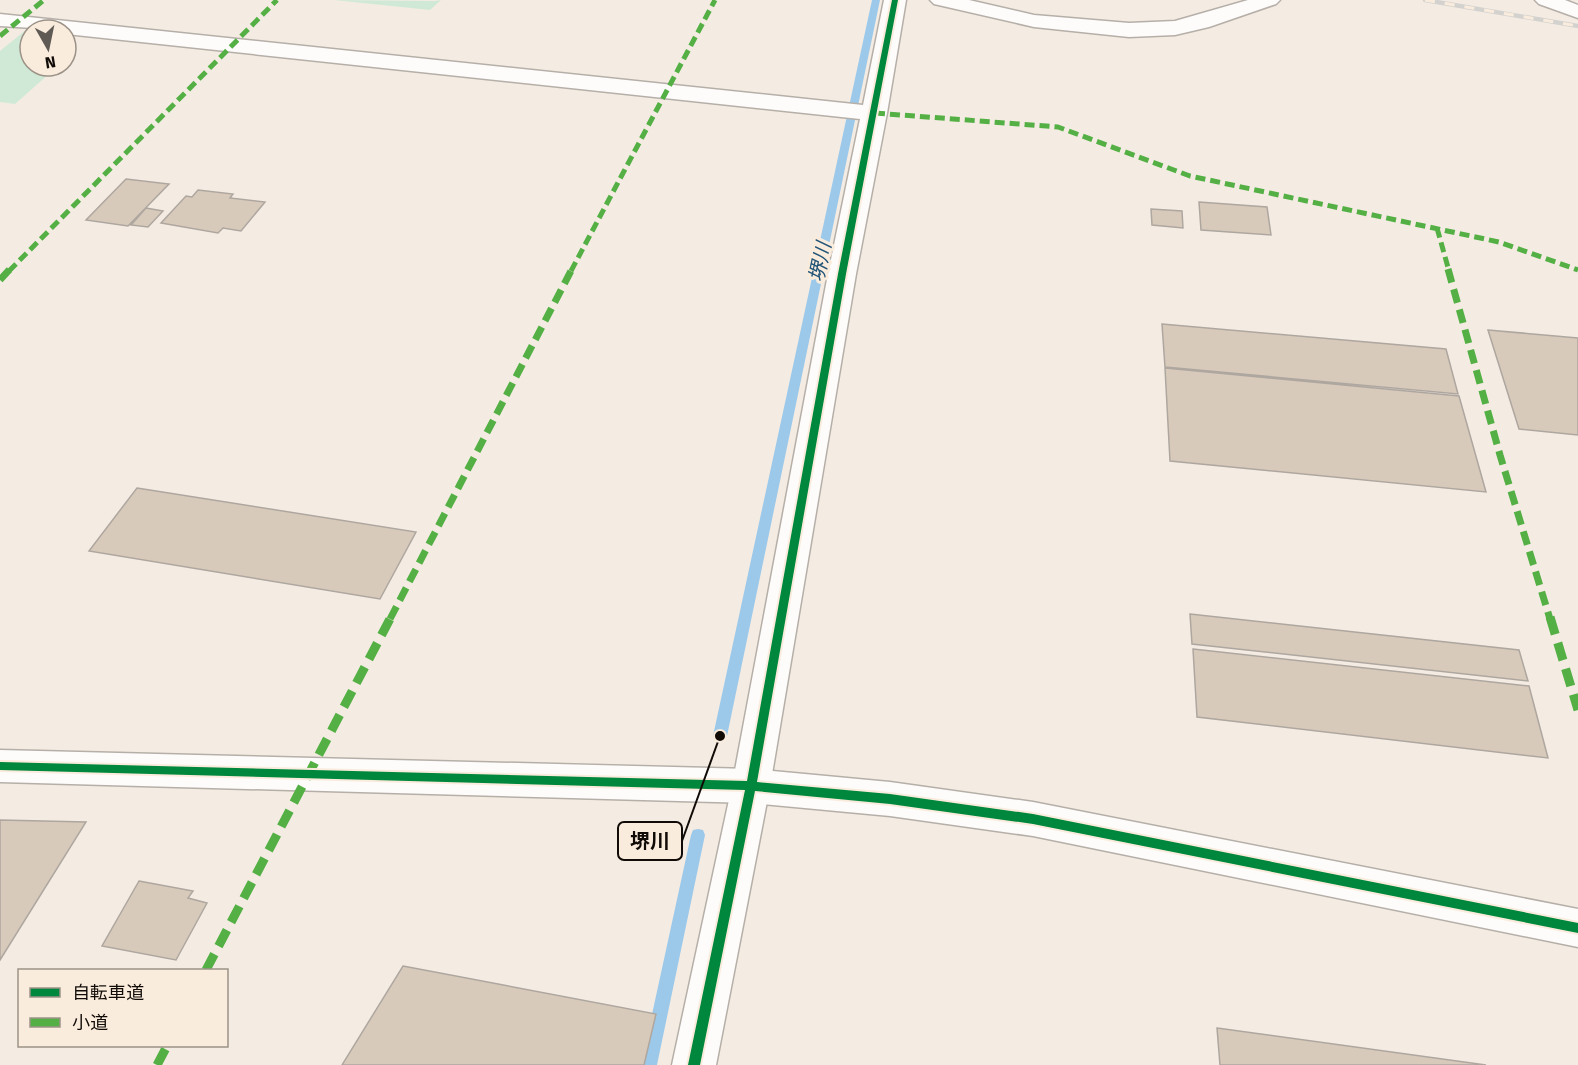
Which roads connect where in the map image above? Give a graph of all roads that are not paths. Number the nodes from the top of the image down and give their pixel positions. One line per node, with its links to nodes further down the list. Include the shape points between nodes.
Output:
1 (896, 0): 7 (street)
2 (941, 0): 3 (street, via 1034,21 1129,30 1175,28)
3 (1269, 0)
4 (1546, 0): 5 (street)
5 (1578, 12)
6 (0, 20): 7 (street)
7 (868, 113): 9 (street)
8 (0, 766): 9 (street)
9 (751, 786): 10 (street, via 890,799 1033,819); 11 (street)
10 (1578, 928)
11 (694, 1065)

